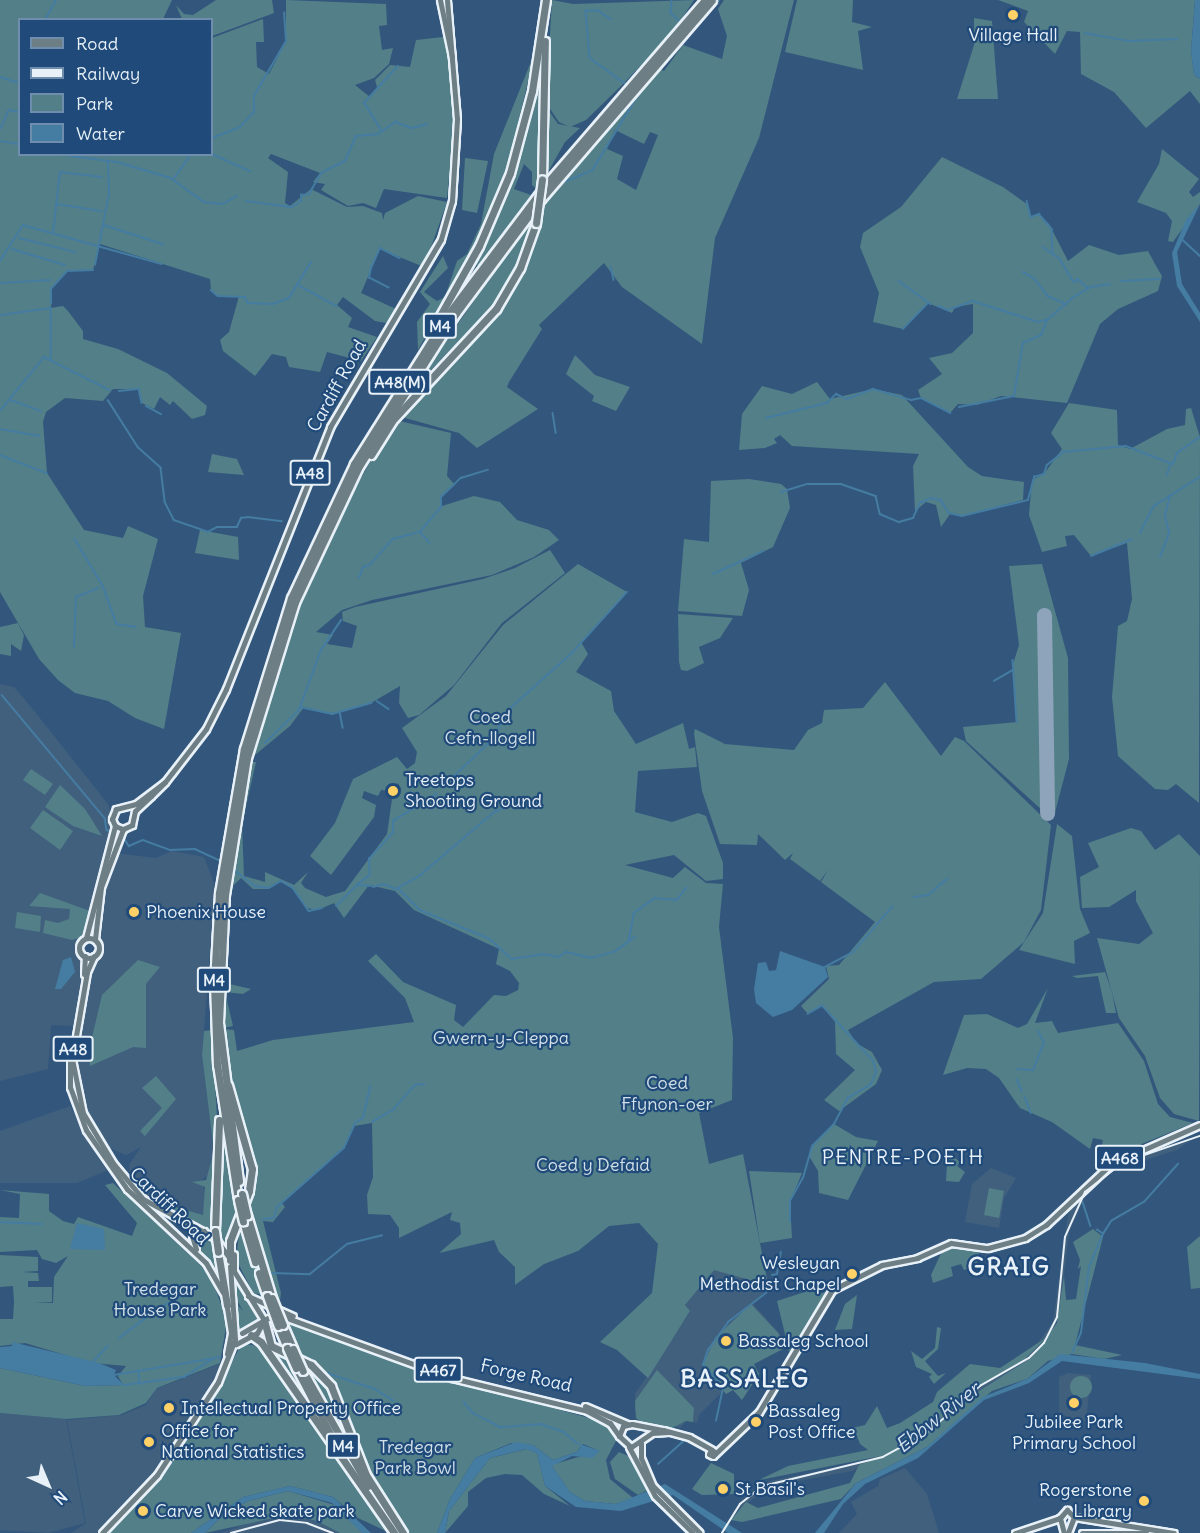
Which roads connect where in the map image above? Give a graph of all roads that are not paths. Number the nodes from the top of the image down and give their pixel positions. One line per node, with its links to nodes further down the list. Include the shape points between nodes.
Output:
1 (440, 0): 6 (main road, A48)
2 (447, 0): 6 (main road, A48)
3 (548, 0): 7 (highway, A48(M), via 517,150 491,222); 9 (highway, A48(M), bridge, via 542,89 542,179 536,224 520,268 496,309)
4 (705, 0): 8 (highway, M4, via 532,201)
5 (712, 0): 10 (highway, M4, via 506,243 427,355)
6 (455, 64): 13 (main road, Cardiff Road / A48, via 455,166 441,240 330,426 226,689 200,738)
7 (457, 288): 8 (highway, A48(M)); 10 (highway, A48(M))
8 (415, 363): 10 (highway, M4)
9 (402, 407): 10 (highway, A48(M)); 11 (highway, A48(M), via 353,486)
10 (349, 479): 11 (highway, M4); 12 (highway, M4, via 291,598)
11 (295, 602): 12 (highway, M4)
12 (244, 759): 22 (highway, M4, via 219,893); 23 (highway, M4, via 225,895)
13 (165, 782): 14 (main road, Cardiff Road / A48); 15 (main road, Cardiff Road / A48)
14 (127, 807): 15 (main road); 16 (main road, via 113,813)
15 (134, 814): 17 (main road, via 132,825)
16 (115, 826): 17 (main road); 18 (main road, Cardiff Road)
17 (123, 829): 19 (main road, Cardiff Road, via 101,887)
18 (86, 938): 19 (main road); 21 (main road, Cardiff Road, via 79,946)
19 (95, 939): 20 (main road, Cardiff Road, via 99,948)
20 (94, 956): 21 (main road); 27 (main road, Cardiff Road / A48, via 75,1034 73,1082 87,1122 129,1183 160,1211)
21 (85, 957): 29 (main road, Cardiff Road / A48, via 69,1051 74,1103 127,1189)
22 (214, 994): 25 (highway, M4, via 221,1107); 32 (highway, M4, bridge, via 221,1141 215,1231)
23 (219, 1005): 25 (highway, M4, via 226,1099); 26 (highway, M4, via 228,1084 252,1169)
24 (1200, 1125): 44 (main road, A468, via 1111,1164 1046,1225 1025,1238 988,1248 951,1243 918,1258 882,1265 832,1290 759,1412 725,1447 712,1452)
25 (240, 1197): 40 (highway, M4, bridge, via 280,1326)
26 (235, 1228): 28 (highway, M4); 30 (highway, M4)
27 (206, 1232): 28 (main road, Cardiff Road, via 219,1241); 29 (main road, via 196,1231 191,1239)
28 (230, 1260): 30 (main road); 36 (main road, Cardiff Road)
29 (206, 1263): 32 (main road, Cardiff Road / A48)
30 (233, 1271): 31 (main road)
31 (248, 1296): 35 (main road); 42 (main road, Forge Road / A467, via 408,1361 572,1402)
32 (227, 1305): 34 (main road, Cardiff Road / A48)
33 (276, 1317): 35 (highway); 45 (main road, Forge Road / A467, via 452,1378 587,1411 610,1423)
34 (230, 1321): 36 (main road); 41 (main road, Cardiff Road, via 230,1343)
35 (262, 1324): 37 (main road); 38 (main road); 55 (highway, M4, via 271,1346 311,1365 331,1386 366,1475)
36 (235, 1330): 37 (main road); 39 (main road, Cardiff Road)
37 (242, 1332): 38 (main road)
38 (251, 1335): 39 (main road); 49 (highway, M4, via 261,1342)
39 (234, 1346): 41 (main road, Cardiff Road)
40 (300, 1370): 49 (highway, M4); 55 (highway, M4, via 338,1439)
41 (222, 1373): 53 (main road, Cardiff Road, via 163,1467)
42 (627, 1424): 43 (main road, Forge Road); 45 (main road)
43 (637, 1425): 44 (main road); 46 (main road)
44 (668, 1431): 46 (main road)
45 (619, 1436): 47 (main road, Forge Road)
46 (642, 1440): 47 (main road); 48 (main road, via 641,1458)
47 (629, 1447): 48 (main road, Forge Road)
48 (651, 1487): 50 (main road)
49 (372, 1501): 54 (highway, M4)
50 (661, 1501): 56 (main road); 57 (main road)
51 (1074, 1517): 52 (main road); 52 (main road, via 1066,1510); 61 (main road)
52 (1065, 1527): 58 (main road)
53 (102, 1533)
54 (394, 1533)
55 (401, 1533)
56 (693, 1533)
57 (700, 1533)
58 (1015, 1533)
59 (1082, 1533): 60 (main road)
60 (1148, 1533)
61 (1174, 1533)

